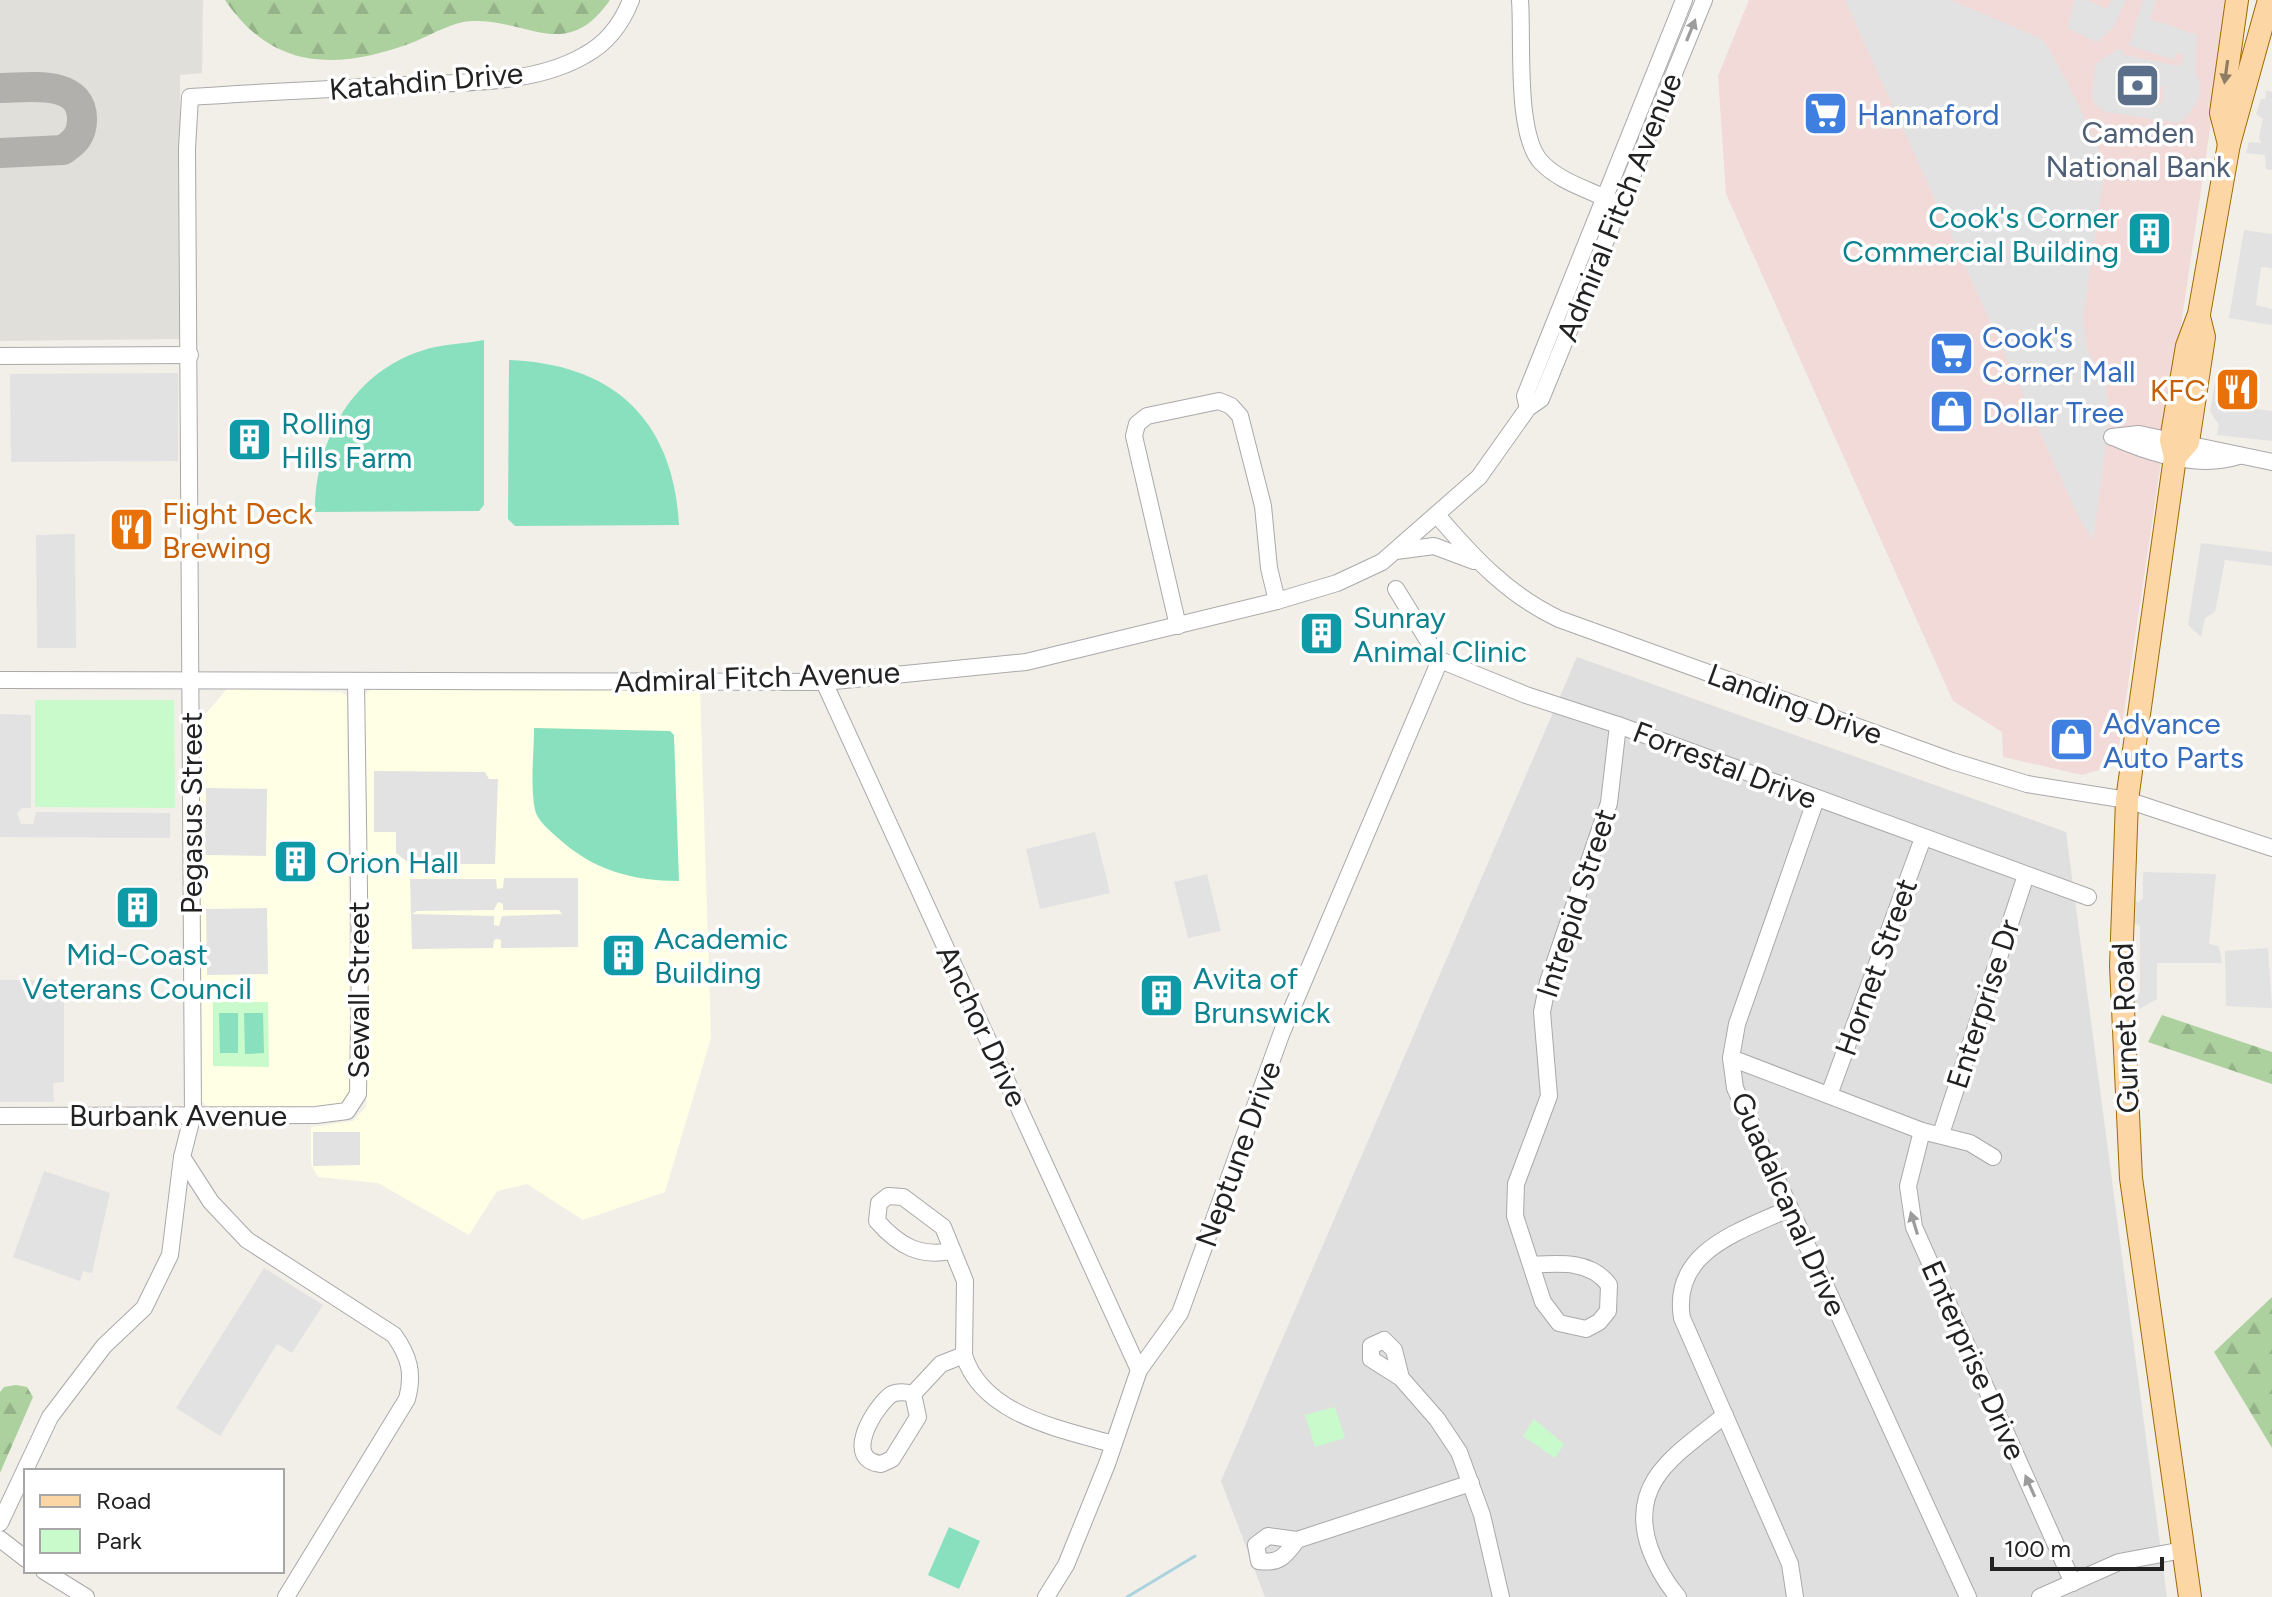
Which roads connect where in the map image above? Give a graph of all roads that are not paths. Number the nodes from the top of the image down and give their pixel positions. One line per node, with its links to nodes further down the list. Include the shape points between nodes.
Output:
1 (631, 0): 7 (street, Katahdin Drive, via 609,36 586,55 550,70 461,82)
2 (1520, 0): 9 (street, via 1532,149 1551,171)
3 (1684, 0): 9 (street, Admiral Fitch Avenue)
4 (1704, 0): 10 (street, Admiral Fitch Avenue, one-way to 4)
5 (2237, 0): 8 (main road, Gurnet Road, one-way to 8, via 2221,113)
6 (2269, 0): 8 (main road, Gurnet Road)
7 (190, 97): 11 (street, Pegasus Street)
8 (2229, 144): 14 (main road, Gurnet Road, via 2199,314 2204,337)
9 (1605, 198): 10 (street); 13 (street, Admiral Fitch Avenue, via 1525,396)
10 (1621, 205): 13 (street, Admiral Fitch Avenue, via 1541,399)
11 (190, 355): 12 (street); 23 (street, Pegasus Street)
12 (0, 356)
13 (1528, 408): 16 (street, Admiral Fitch Avenue, via 1479,477)
14 (2178, 447): 15 (street, via 2219,463 2239,456); 29 (main road, Gurnet Road)
15 (2272, 462)
16 (1437, 515): 17 (street, Admiral Fitch Avenue); 18 (street, Landing Drive)
17 (1395, 551): 18 (street, Landing Drive, via 1434,546); 20 (street, Admiral Fitch Avenue, via 1337,583)
18 (1480, 564): 29 (street, Landing Drive, via 1536,608 1587,630 2012,780)
19 (1396, 589): 22 (street)
20 (1277, 601): 21 (street, Admiral Fitch Avenue); 21 (street, via 1263,506 1240,416 1219,401 1147,416 1137,424 1134,436)
21 (1178, 626): 26 (street, Admiral Fitch Avenue, via 1026,662)
22 (1440, 660): 27 (street, Forrestal Drive); 47 (street, Neptune Drive, via 1282,1032 1180,1313)
23 (190, 679): 24 (street, Admiral Fitch Avenue); 25 (street, Admiral Fitch Avenue); 37 (street, Pegasus Street)
24 (0, 680)
25 (356, 682): 26 (street, Admiral Fitch Avenue); 36 (street, Sewall Street, via 360,964 358,1094)
26 (824, 682): 47 (street, Anchor Drive)
27 (1618, 725): 28 (street, Forrestal Drive); 45 (street, Intrepid Street, via 1609,803 1542,1012 1549,1096 1514,1198 1520,1241)
28 (1816, 799): 30 (street, Forrestal Drive); 34 (street, Guadalcanal Drive, via 1737,1024)
29 (2127, 800): 31 (street, Landing Drive); 58 (main road, Gurnet Road, via 2121,966 2131,1178)
30 (1923, 838): 32 (street, Forrestal Drive); 35 (street, Hornet Street)
31 (2272, 848)
32 (2026, 875): 33 (street, Forrestal Drive); 40 (street, Enterprise Dr)
33 (2088, 897)
34 (1731, 1058): 35 (street); 43 (street, Guadalcanal Drive, via 1740,1102)
35 (1829, 1095): 39 (street)
36 (352, 1105): 37 (street, Burbank Avenue, via 339,1115)
37 (193, 1114): 38 (street, Burbank Avenue); 41 (street, Pegasus Street)
38 (0, 1116)
39 (1922, 1131): 40 (street); 61 (street, Enterprise Drive, one-way to 39, via 1914,1227 1908,1186)
40 (1941, 1134): 42 (street)
41 (182, 1157): 52 (street, Pegasus Street, via 170,1255 144,1308 104,1346 50,1417); 63 (street, via 211,1202 247,1240 394,1335 412,1372 407,1399)
42 (1993, 1157)
43 (1788, 1209): 50 (street, via 1711,1246 1691,1265 1680,1291 1682,1318); 68 (street, Guadalcanal Drive)
44 (953, 1251): 44 (street, via 943,1227 903,1197 888,1196 879,1203 877,1221 892,1236 922,1254); 46 (street, via 965,1281)
45 (1531, 1265): 45 (street, Intrepid Street, via 1543,1302 1559,1323 1586,1329 1608,1311 1609,1285 1601,1274 1557,1263)
46 (964, 1355): 49 (street, via 941,1364); 51 (street, via 978,1383 997,1400 1059,1429)
47 (1139, 1370): 51 (street, Neptune Drive)
48 (1401, 1378): 54 (street, via 1453,1440)
49 (913, 1394)
50 (1725, 1415): 66 (street, via 1661,1470 1644,1505 1644,1533); 67 (street, via 1790,1564)
51 (1113, 1444): 64 (street, Neptune Drive, via 1066,1565)
52 (25, 1469)
53 (24, 1472): 55 (street, Pegasus Street)
54 (1471, 1483): 57 (street); 65 (street)
55 (0, 1523)
56 (0, 1539): 59 (street)
57 (1297, 1540)
58 (2183, 1550): 61 (street, via 2119,1562); 70 (main road, Gurnet Road)
59 (24, 1557)
60 (47, 1573): 62 (street)
61 (2073, 1583): 69 (street)
62 (86, 1597)
63 (286, 1597)
64 (1046, 1597)
65 (1501, 1597)
66 (1678, 1597)
67 (1795, 1597)
68 (1968, 1597)
69 (2040, 1597)
70 (2190, 1597)

